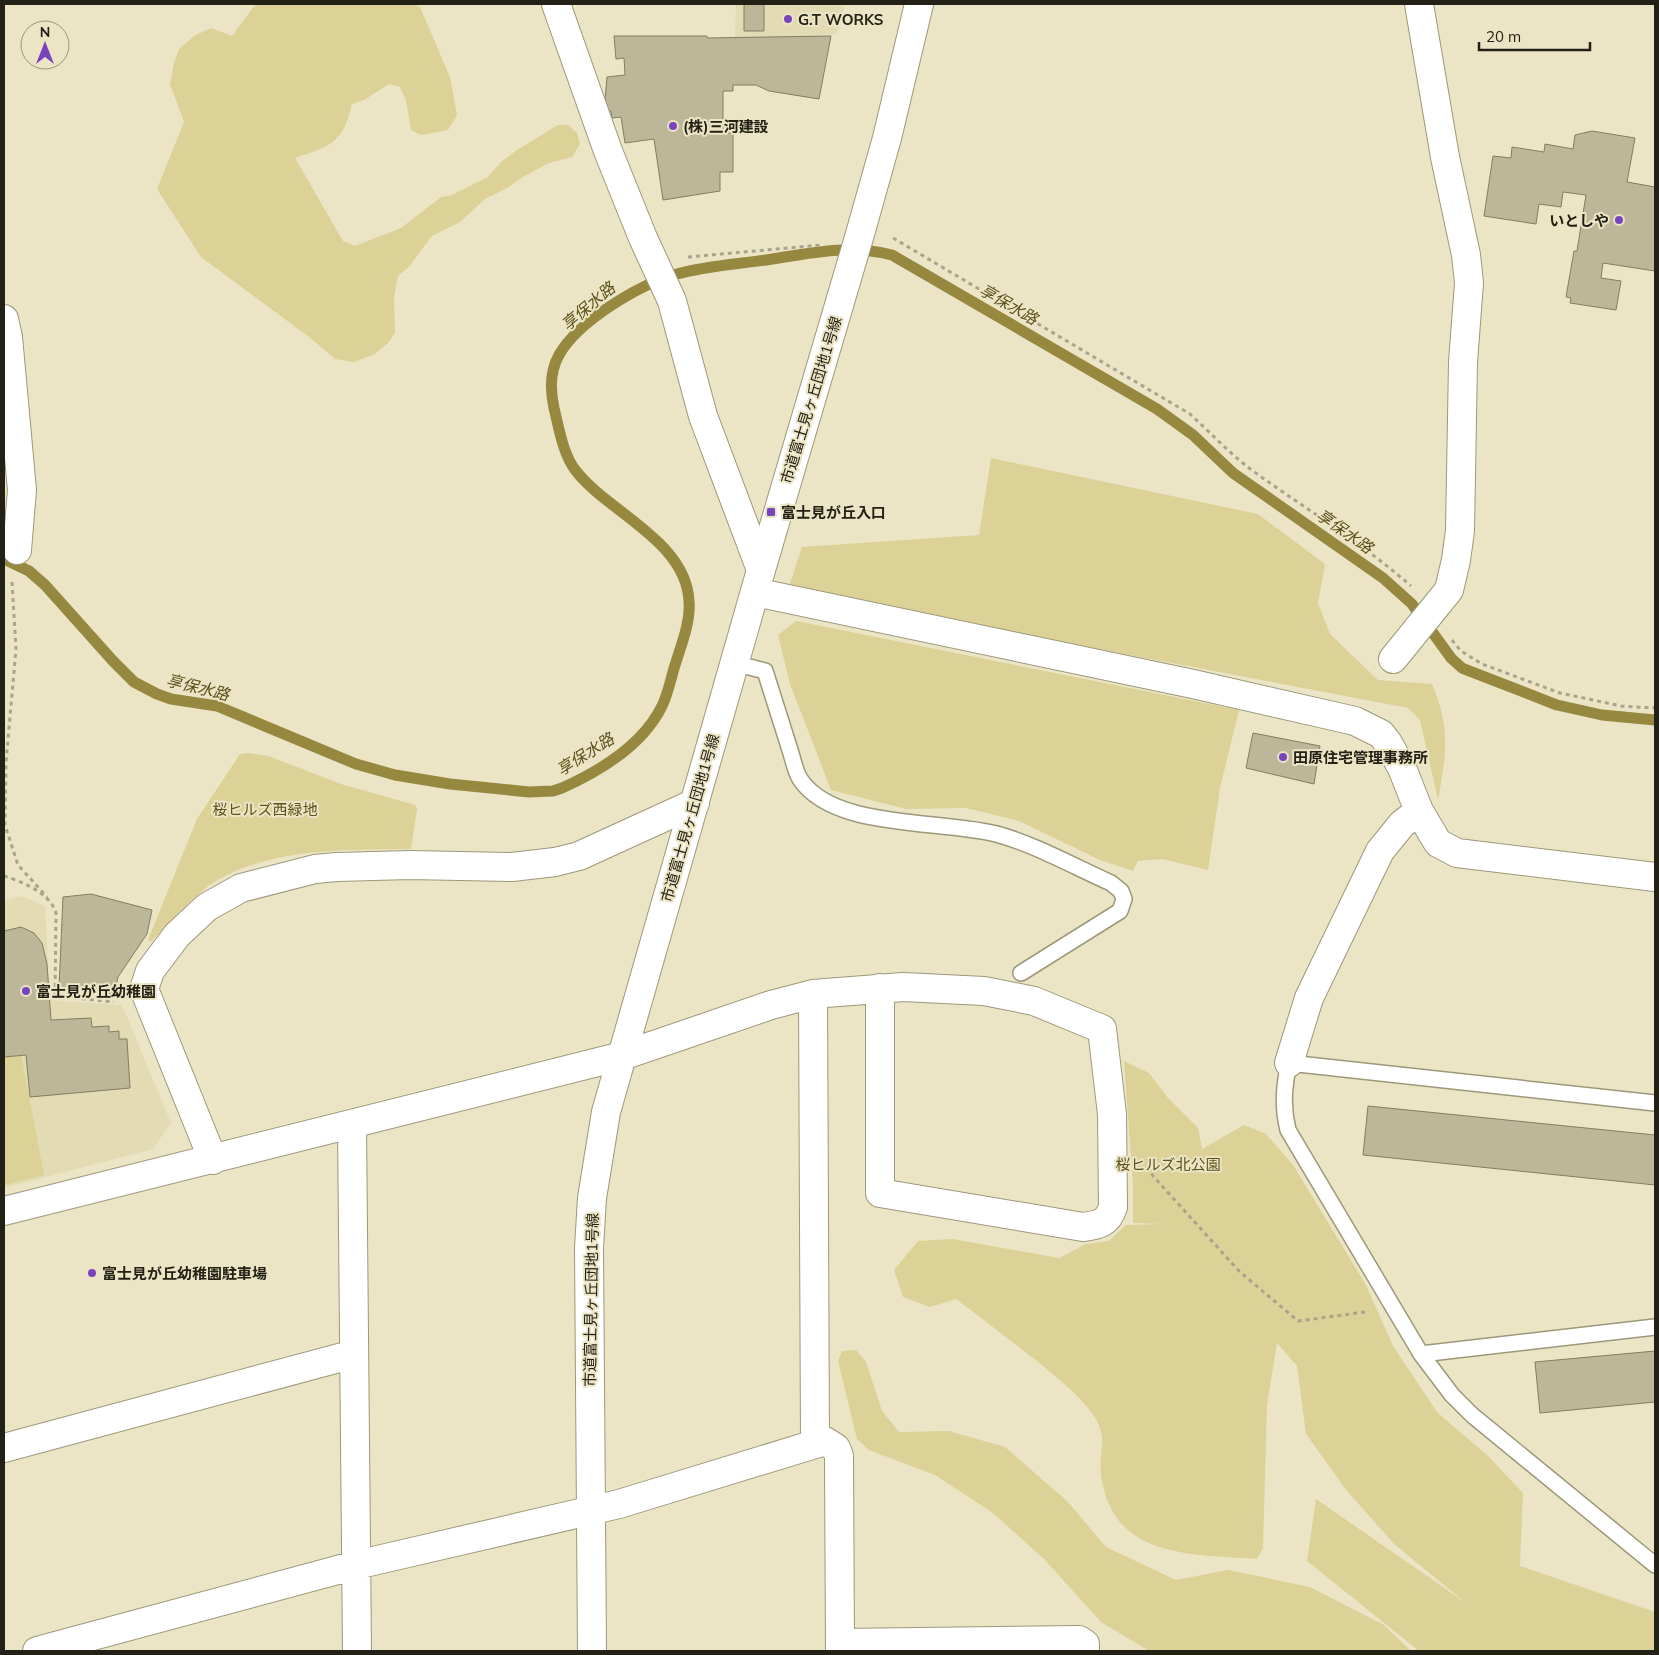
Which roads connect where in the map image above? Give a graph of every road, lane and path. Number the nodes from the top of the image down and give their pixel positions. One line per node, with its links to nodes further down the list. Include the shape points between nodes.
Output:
1 (556, 4): 9 (street, via 608,151 683,334 704,416)
2 (919, 4): 9 (street, 市道富士見ヶ丘団地1号線, via 860,234)
3 (1419, 4): 10 (street, via 1469,283 1463,362 1460,531 1449,590)
4 (887, 236): 10 (path, via 1190,414 1246,466 1358,543)
5 (830, 244): 6 (path)
6 (682, 258)
7 (4, 318): 8 (street, via 22,490)
8 (17, 550): 18 (path, via 12,576 16,649 6,762 5,825 18,865)
9 (758, 581): 12 (street, 市道富士見ヶ丘団地1号線); 15 (street, via 1355,721 1381,734 1388,743)
10 (1436, 608): 11 (street); 13 (path, via 1452,641 1482,664 1578,698)
11 (1394, 659)
12 (734, 663): 14 (street, 市道富士見ヶ丘団地1号線); 19 (lane, via 765,671 800,778 812,792 830,803 859,814 893,821 975,829 999,835 1111,883 1121,891 1124,899 1120,911)
13 (1655, 708)
14 (695, 803): 23 (street, 市道富士見ヶ丘団地1号線); 27 (street, via 579,856 555,862 512,867 410,865 315,868 241,888 207,907 170,942 150,971 144,989)
15 (1419, 811): 17 (street, via 1438,843 1457,853); 24 (street, via 1402,824 1380,851 1309,998)
16 (4, 876): 18 (path)
17 (1655, 877)
18 (47, 897): 22 (path, via 56,913 55,996)
19 (1021, 973)
20 (880, 988): 20 (street, via 880,1194 1083,1227 1104,1222 1113,1207 1113,1144 1110,1082 1102,1029 1034,1001 1004,994 966,989); 21 (street)
21 (813, 994): 23 (street); 34 (street)
22 (115, 1002)
23 (622, 1056): 26 (street); 36 (street, 市道富士見ヶ丘団地1号線, via 601,1139 590,1223)
24 (1289, 1063): 25 (lane); 30 (lane, via 1283,1098 1288,1130)
25 (1655, 1103)
26 (352, 1125): 27 (street); 32 (street)
27 (213, 1160): 29 (street)
28 (1143, 1160): 30 (path, via 1153,1176 1239,1272 1298,1321)
29 (4, 1211)
30 (1395, 1307): 33 (lane)
31 (1655, 1328): 33 (lane)
32 (354, 1354): 35 (street); 37 (street)
33 (1421, 1354): 38 (lane, via 1452,1395 1472,1415)
34 (815, 1443): 36 (street); 39 (street, via 831,1443 839,1456)
35 (4, 1448)
36 (591, 1511): 37 (street); 42 (street, 市道富士見ヶ丘団地1号線)
37 (356, 1565): 40 (street); 41 (street)
38 (1655, 1565)
39 (840, 1647): 43 (street, via 1079,1640 1085,1644)
40 (37, 1651)
41 (357, 1651)
42 (592, 1651)
43 (1085, 1651)

